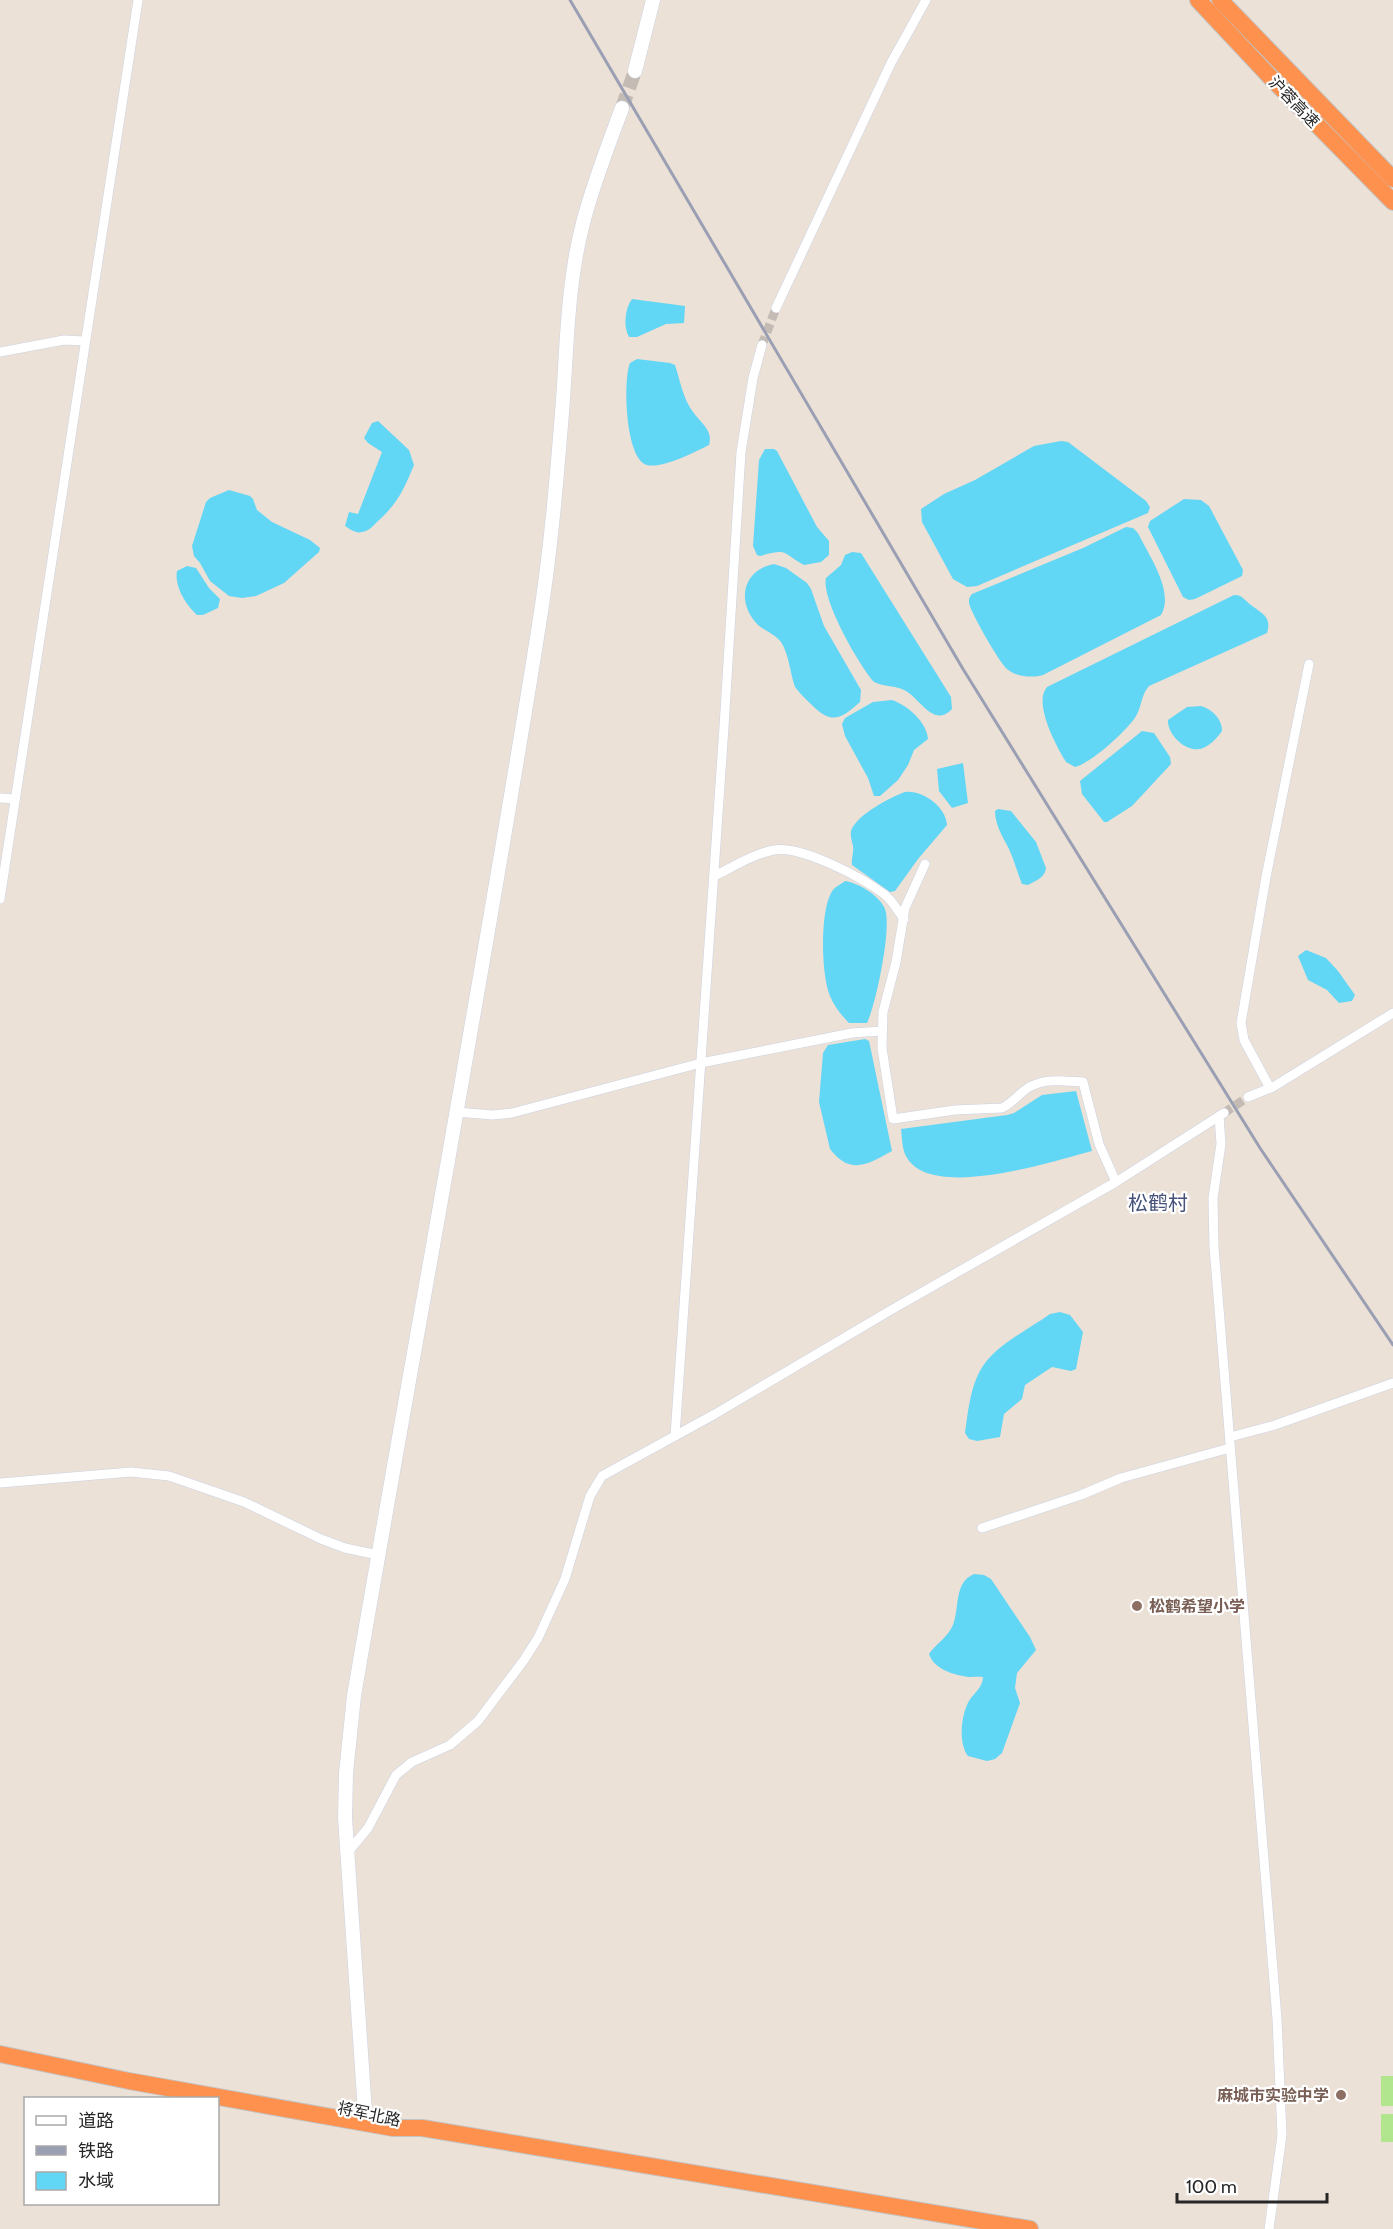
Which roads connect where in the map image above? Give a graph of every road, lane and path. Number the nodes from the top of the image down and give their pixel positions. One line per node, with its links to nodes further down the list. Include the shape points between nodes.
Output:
1 (138, 0): 11 (street)
2 (653, 0): 6 (main road)
3 (926, 0): 10 (street, via 891,63)
4 (1198, 0): 9 (highway, 沪蓉高速)
5 (1220, 0): 8 (highway, 沪蓉高速)
6 (635, 71)
7 (622, 108): 26 (main road, via 599,170 577,254 568,316 547,575)
8 (1393, 179)
9 (1393, 202)
10 (776, 308)
11 (84, 340): 13 (street); 16 (street)
12 (762, 345): 18 (street, via 741,452)
13 (0, 352)
14 (1309, 664): 24 (street, via 1241,1023 1244,1040)
15 (0, 798): 16 (street)
16 (15, 799): 19 (street)
17 (925, 864): 20 (street)
18 (714, 876): 20 (street, via 767,852 788,850 841,868 885,895); 23 (street)
19 (0, 899)
20 (904, 919): 22 (street)
21 (1393, 1013): 24 (street)
22 (882, 1031): 23 (street, via 852,1033); 27 (street, via 893,1119 1002,1108 1037,1084 1083,1082 1100,1144)
23 (701, 1063): 26 (street, via 512,1113); 29 (street)
24 (1270, 1088): 25 (street)
25 (1248, 1097)
26 (456, 1112): 34 (main road)
27 (1116, 1182): 29 (street); 30 (street, via 1221,1115 1213,1198 1214,1247)
28 (1393, 1383): 30 (street)
29 (675, 1436): 35 (street, via 597,1482 565,1579 520,1668 478,1721 450,1745 412,1762 396,1775 368,1828)
30 (1230, 1437): 31 (street)
31 (1230, 1448): 33 (street, via 1121,1478); 44 (street, via 1282,2112 1281,2155)
32 (0, 1483): 34 (street, via 131,1473 169,1476 244,1502 329,1542)
33 (982, 1528)
34 (378, 1555): 35 (main road, via 351,1722 345,1799)
35 (348, 1852): 40 (main road)
36 (0, 2042): 40 (highway, 将军北路)
37 (0, 2054): 38 (highway, 将军北路)
38 (218, 2097)
39 (219, 2097): 41 (highway, 将军北路, via 393,2128)
40 (365, 2112): 41 (highway, 将军北路, via 395,2117)
41 (422, 2128): 42 (highway)
42 (1002, 2227): 43 (highway)
43 (1030, 2229)
44 (1269, 2229)

